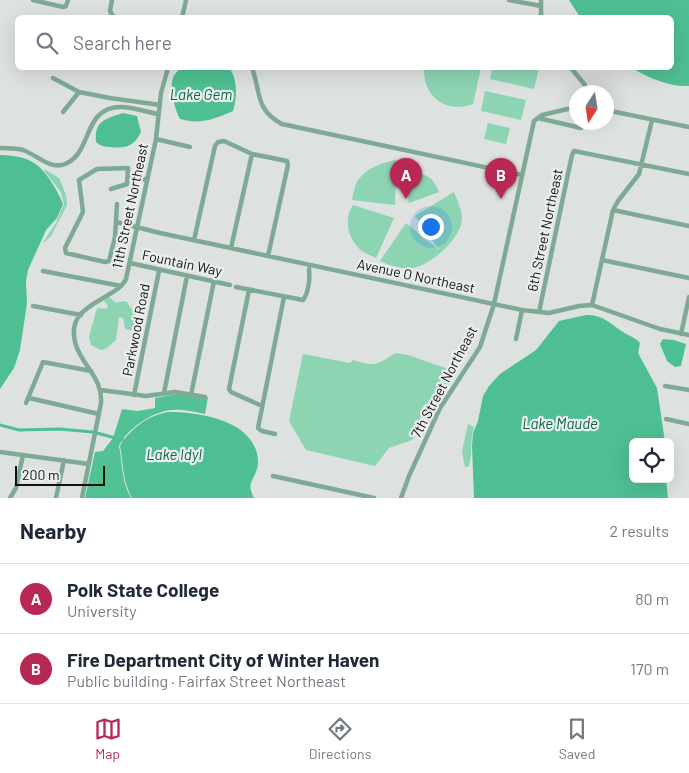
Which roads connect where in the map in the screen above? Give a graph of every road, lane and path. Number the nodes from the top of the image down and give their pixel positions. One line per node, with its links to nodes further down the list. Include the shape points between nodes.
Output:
1 (33, 0): 2 (street, via 66,6)
2 (68, 0)
3 (112, 0): 8 (street)
4 (186, 0): 9 (street)
5 (509, 0): 7 (street)
6 (540, 0): 7 (street)
7 (541, 6): 10 (street)
8 (112, 15)
9 (184, 15)
10 (541, 15)
11 (168, 70): 17 (street, 11th Street Northeast)
12 (253, 70): 31 (street, via 260,103 272,119 282,124)
13 (572, 70): 15 (street)
14 (53, 78): 16 (street)
15 (583, 85)
16 (79, 92): 17 (street); 19 (street)
17 (160, 105): 21 (street, 11th Street Northeast)
18 (569, 108): 22 (street, via 542,114)
19 (63, 112)
20 (614, 112): 23 (street)
21 (158, 114): 26 (street, 11th Street Northeast); 28 (street, via 125,107 110,108 96,118 74,158 59,165 48,164 20,149)
22 (538, 118): 24 (street); 33 (street, 7th Street Northeast, via 532,127)
23 (652, 120): 25 (street); 30 (street)
24 (569, 125)
25 (689, 127)
26 (156, 139): 27 (street); 35 (street, 11th Street Northeast)
27 (190, 147)
28 (0, 148)
29 (252, 154): 43 (street, via 224,141 215,146); 44 (street); 45 (street, via 287,161)
30 (642, 164): 32 (street); 39 (street, via 638,176); 64 (street, 6th Street Northeast, via 579,151 573,153)
31 (514, 174): 33 (street); 36 (street)
32 (689, 174)
33 (522, 175): 36 (street, 7th Street Northeast)
34 (129, 176): 35 (street); 37 (street, via 127,184); 40 (street, via 128,168 97,169 79,180 84,212 64,252 109,261)
35 (147, 180): 42 (street, 11th Street Northeast)
36 (520, 184): 60 (street, 7th Street Northeast)
37 (111, 189)
38 (117, 204): 40 (street)
39 (614, 210): 41 (street); 46 (street)
40 (116, 222): 42 (street, Avenue O Northeast)
41 (689, 226)
42 (137, 228): 43 (street, Avenue O Northeast); 47 (street, 11th Street Northeast)
43 (194, 240): 44 (street, Avenue O Northeast)
44 (231, 248): 45 (street, Avenue O Northeast)
45 (268, 256): 48 (street, Avenue O Northeast)
46 (602, 260): 52 (street); 61 (street)
47 (130, 263): 50 (street, Fountain Way); 55 (street, 11th Street Northeast)
48 (309, 267): 58 (street, via 303,300); 60 (street, Avenue O Northeast)
49 (43, 271): 55 (street)
50 (159, 271): 51 (street, Fountain Way); 74 (street, Parkwood Road)
51 (187, 276): 53 (street, Fountain Way); 73 (street)
52 (689, 278)
53 (214, 282): 54 (street, Fountain Way); 75 (street)
54 (230, 285)
55 (121, 286): 65 (street, 11th Street Northeast, via 86,308)
56 (236, 287): 57 (street)
57 (249, 290): 58 (street); 77 (street, via 229,389)
58 (284, 297): 77 (street)
59 (689, 297): 66 (street)
60 (494, 304): 63 (street, Avenue O Northeast); 91 (street, 7th Street Northeast, via 480,346 440,408)
61 (592, 305): 64 (street, Avenue O Northeast); 66 (street, Avenue O Northeast, via 642,324)
62 (33, 306): 65 (street)
63 (522, 310): 64 (street, Avenue O Northeast); 68 (street)
64 (539, 312)
65 (81, 315): 69 (street, via 75,328 75,340)
66 (681, 334): 67 (street, Avenue O Northeast)
67 (689, 335)
68 (516, 339)
69 (91, 371): 71 (street); 78 (street, via 44,362 27,400)
70 (665, 386): 72 (street)
71 (101, 390): 74 (street); 78 (street)
72 (689, 390)
73 (164, 393): 74 (street); 75 (street)
74 (134, 395)
75 (191, 395): 76 (street)
76 (205, 397)
77 (262, 406): 81 (street, via 258,428)
78 (99, 414): 85 (street)
79 (666, 419): 80 (street)
80 (689, 424)
81 (275, 434)
82 (0, 452): 83 (street)
83 (23, 455): 84 (street); 87 (street, via 16,488)
84 (64, 460): 85 (street); 88 (street)
85 (89, 464): 89 (street)
86 (273, 476): 90 (street)
87 (10, 498)
88 (56, 498)
89 (82, 498)
90 (374, 498)
91 (401, 498)

